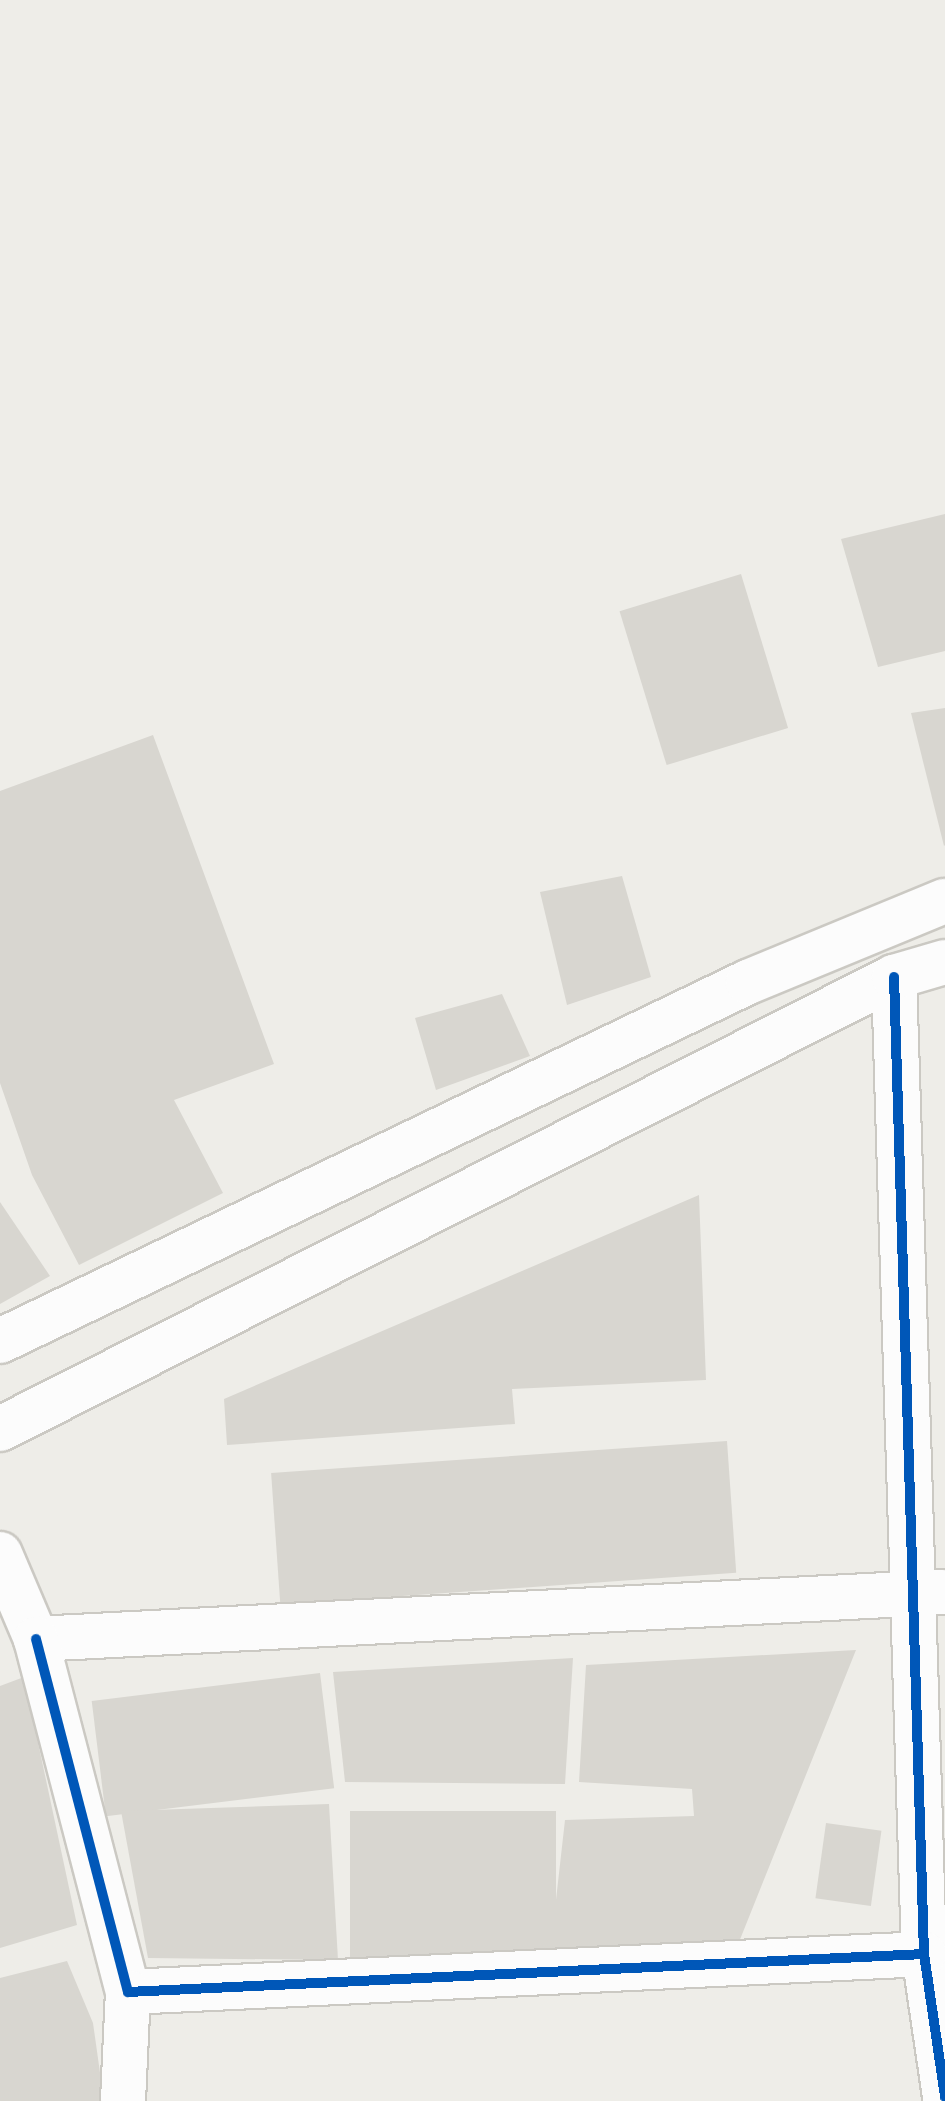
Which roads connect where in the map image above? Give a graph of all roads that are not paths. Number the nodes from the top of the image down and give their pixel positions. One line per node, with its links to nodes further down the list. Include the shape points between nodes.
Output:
1 (945, 901): 4 (street, via 748,982)
2 (945, 962): 3 (street)
3 (894, 977): 5 (street); 7 (street)
4 (0, 1341)
5 (0, 1429)
6 (0, 1554): 8 (street)
7 (931, 1592): 8 (street); 9 (street)
8 (36, 1639): 11 (street)
9 (934, 1860): 10 (street)
10 (924, 1954): 11 (street); 12 (street)
11 (128, 1992): 13 (street)
12 (945, 2097)
13 (123, 2101)

